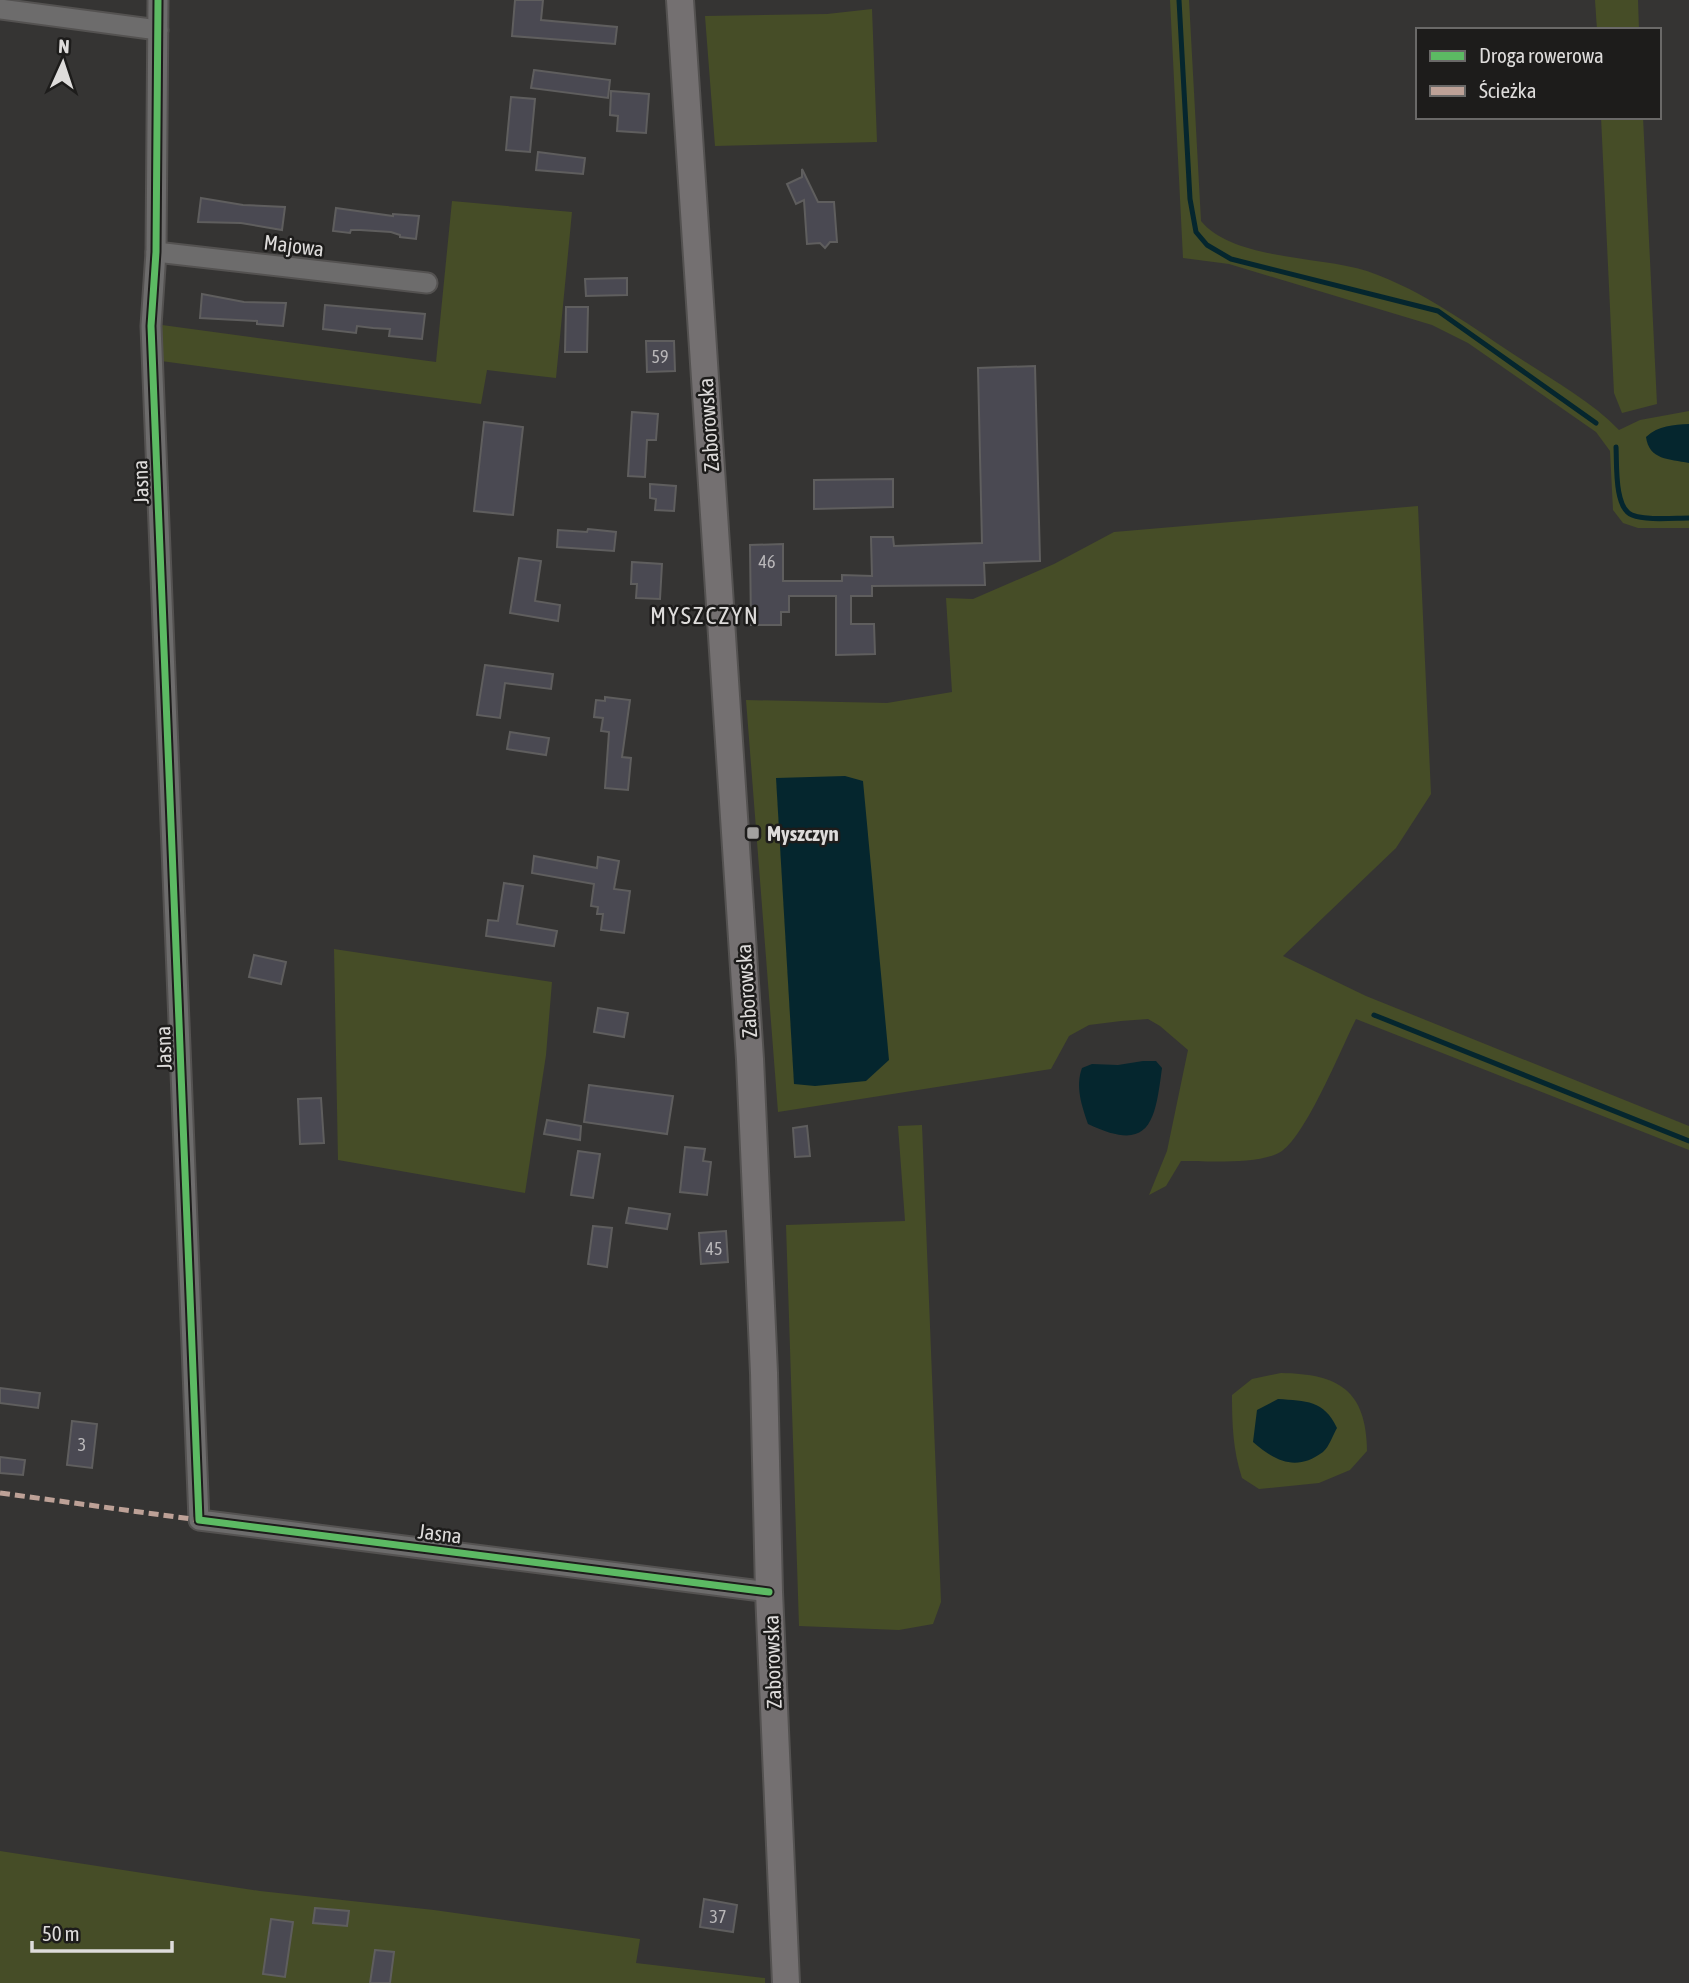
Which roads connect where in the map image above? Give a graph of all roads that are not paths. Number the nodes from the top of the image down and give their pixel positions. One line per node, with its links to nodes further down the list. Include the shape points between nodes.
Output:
1 (158, 0): 4 (street, Jasna)
2 (680, 0): 7 (main road, Zaborowska, via 750,1059)
3 (0, 9): 4 (street)
4 (158, 30): 5 (street, Jasna)
5 (156, 252): 6 (street, Majowa); 7 (street, Jasna, via 151,326 199,1520)
6 (427, 283)
7 (769, 1592): 8 (main road, Zaborowska)
8 (786, 1983)

